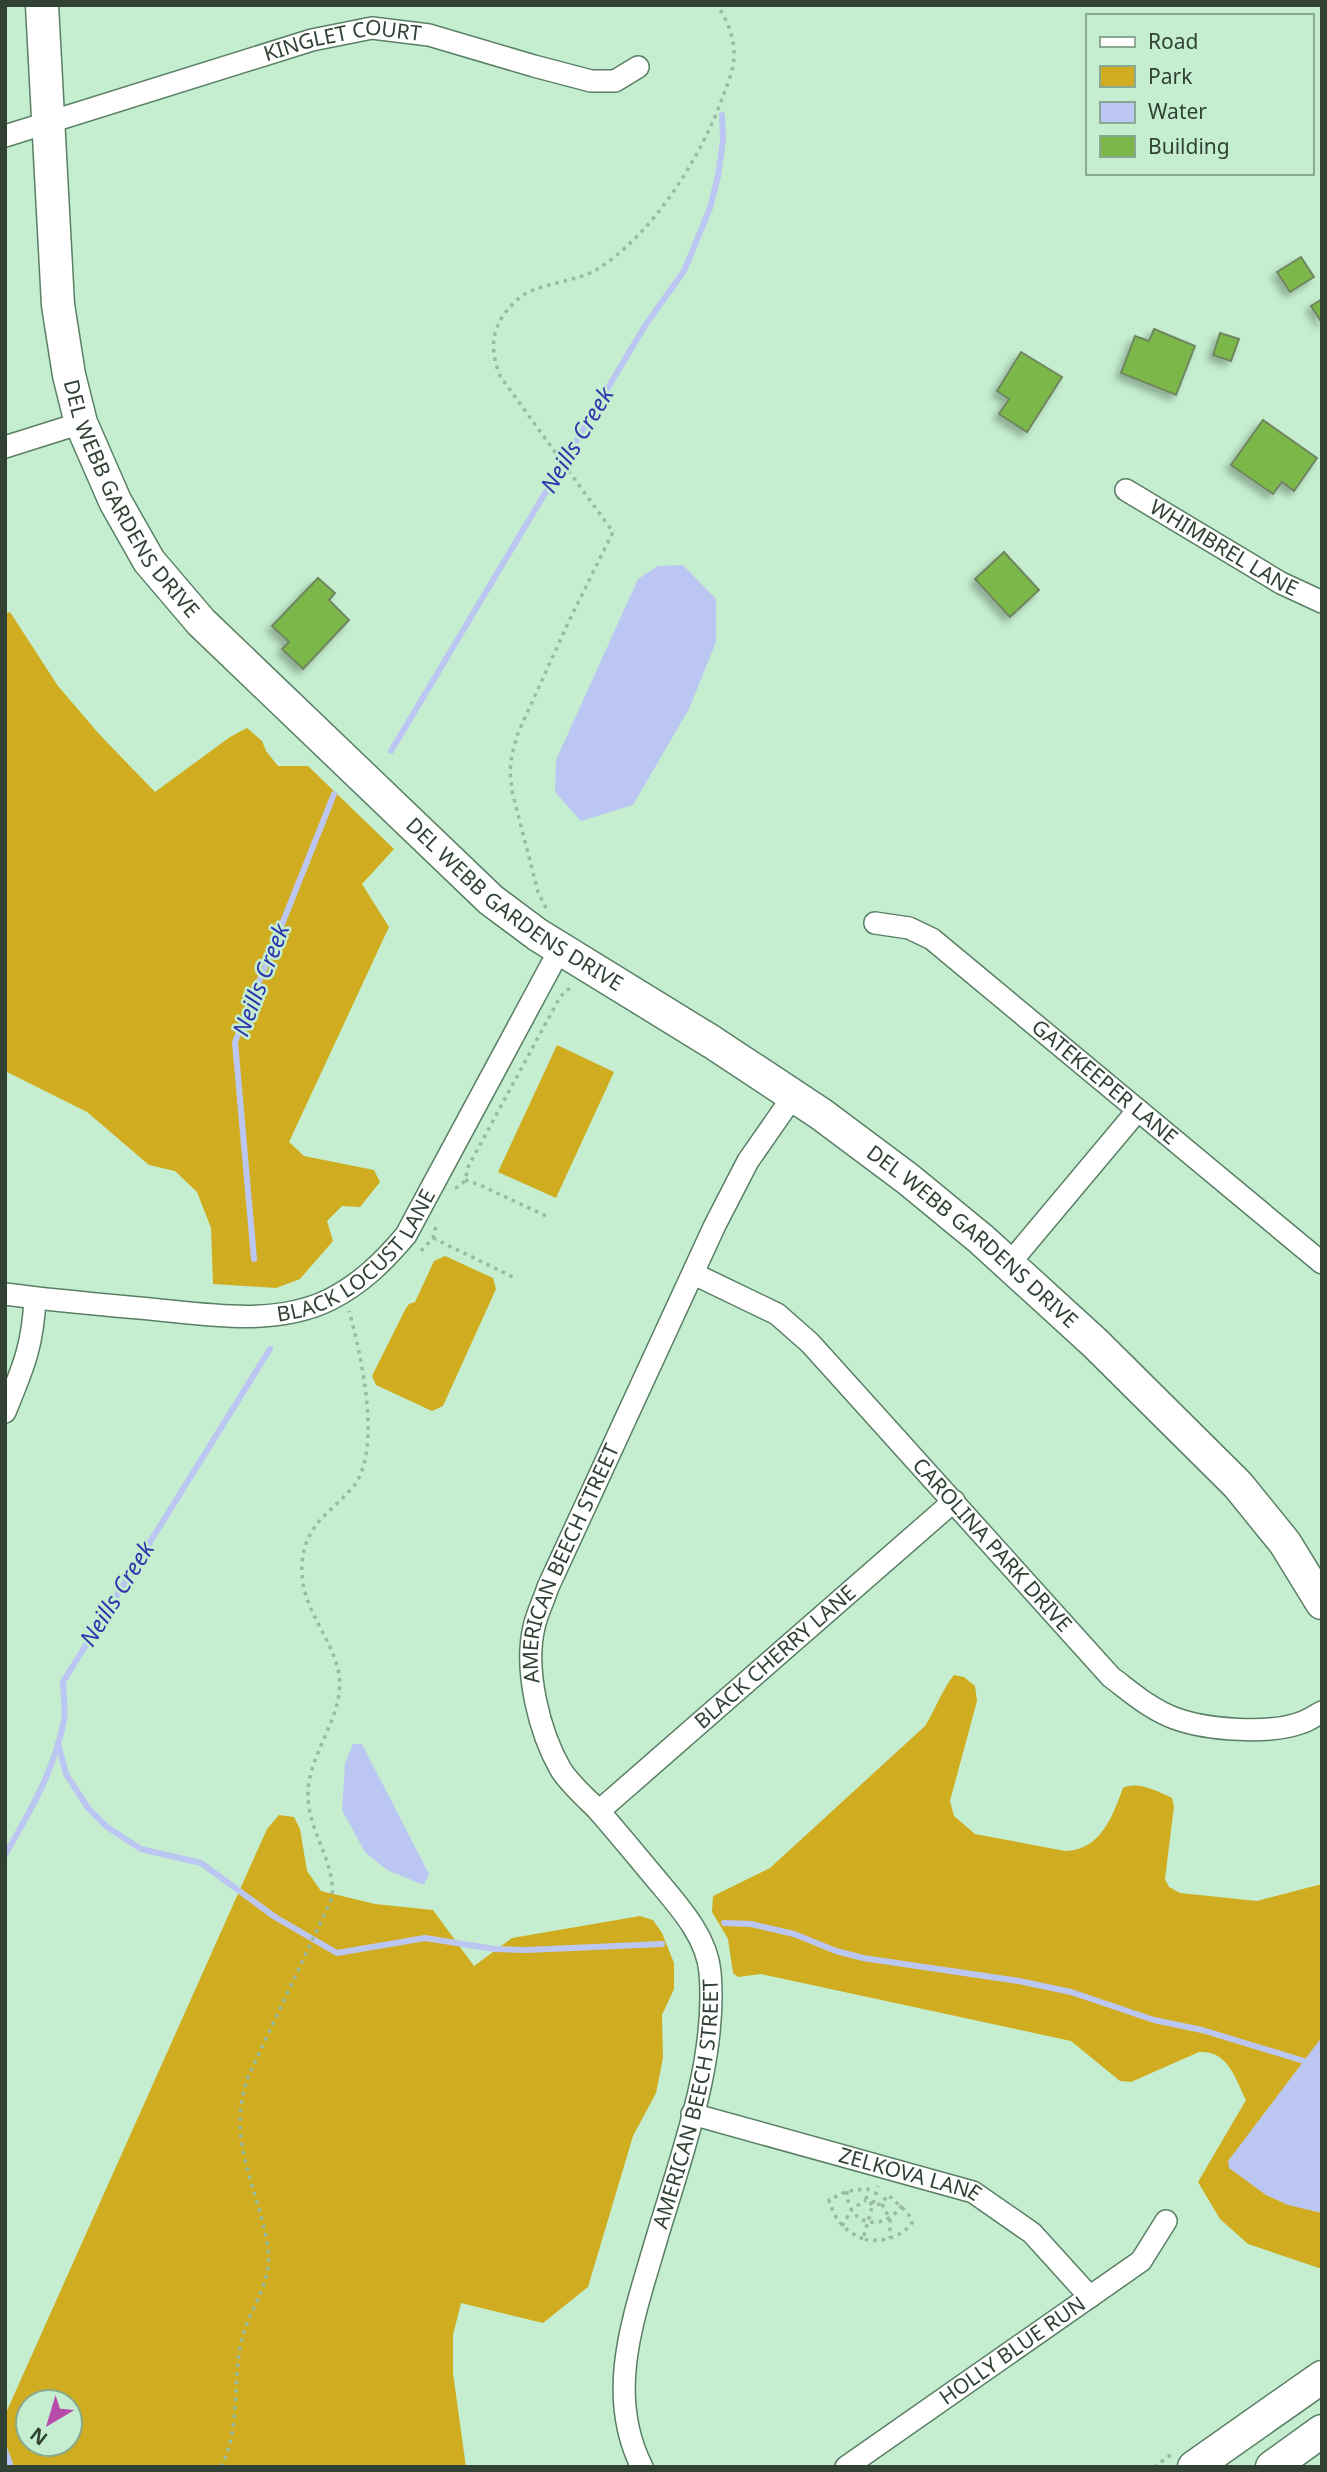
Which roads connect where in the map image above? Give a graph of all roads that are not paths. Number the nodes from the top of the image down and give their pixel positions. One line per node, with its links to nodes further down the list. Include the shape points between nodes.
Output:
1 (42, 5): 3 (street, DEL WEBB GARDENS DRIVE)
2 (638, 67): 3 (street, KINGLET COURT, via 615,81 591,81 429,35 372,28 312,40)
3 (48, 121): 4 (street, KINGLET COURT); 5 (street, DEL WEBB GARDENS DRIVE, via 58,305)
4 (5, 136)
5 (81, 423): 6 (street); 10 (street, DEL WEBB GARDENS DRIVE, via 115,501 149,561 201,622 491,900)
6 (5, 447)
7 (1126, 490): 8 (street, WHIMBREL LANE, via 1281,583)
8 (1322, 602)
9 (875, 923): 12 (street, GATEKEEPER LANE, via 909,928 932,939)
10 (560, 949): 11 (street, DEL WEBB GARDENS DRIVE); 17 (street, BLACK LOCUST LANE, via 406,1235 359,1282 298,1311 252,1317)
11 (794, 1095): 14 (street, DEL WEBB GARDENS DRIVE, via 908,1179); 15 (street, AMERICAN BEECH STREET, via 748,1161)
12 (1138, 1110): 13 (street, GATEKEEPER LANE); 14 (street)
13 (1322, 1263)
14 (1009, 1264): 20 (street, DEL WEBB GARDENS DRIVE, via 1096,1343 1238,1485 1286,1543)
15 (694, 1274): 19 (street, CAROLINA PARK DRIVE, via 777,1314 810,1343); 22 (street, AMERICAN BEECH STREET, via 548,1587 534,1628 532,1675 539,1722 562,1771)
16 (5, 1294): 17 (street, BLACK LOCUST LANE)
17 (35, 1298): 18 (street, via 26,1361)
18 (5, 1412)
19 (954, 1501): 21 (street, CAROLINA PARK DRIVE, via 1111,1677 1140,1700 1173,1718 1205,1727 1253,1730 1301,1723); 22 (street, BLACK CHERRY LANE)
20 (1322, 1603)
21 (1322, 1712)
22 (599, 1811): 23 (street, AMERICAN BEECH STREET, via 685,1913 709,1956 710,2037)
23 (692, 2114): 25 (street, ZELKOVA LANE, via 973,2192 1032,2233); 28 (street, AMERICAN BEECH STREET, via 631,2327 624,2367 624,2409)
24 (1166, 2221): 25 (street, HOLLY BLUE RUN, via 1141,2261)
25 (1090, 2297): 29 (street, HOLLY BLUE RUN)
26 (1322, 2377): 30 (street)
27 (1322, 2431): 31 (street)
28 (642, 2467)
29 (846, 2467)
30 (1194, 2467)
31 (1272, 2467)

